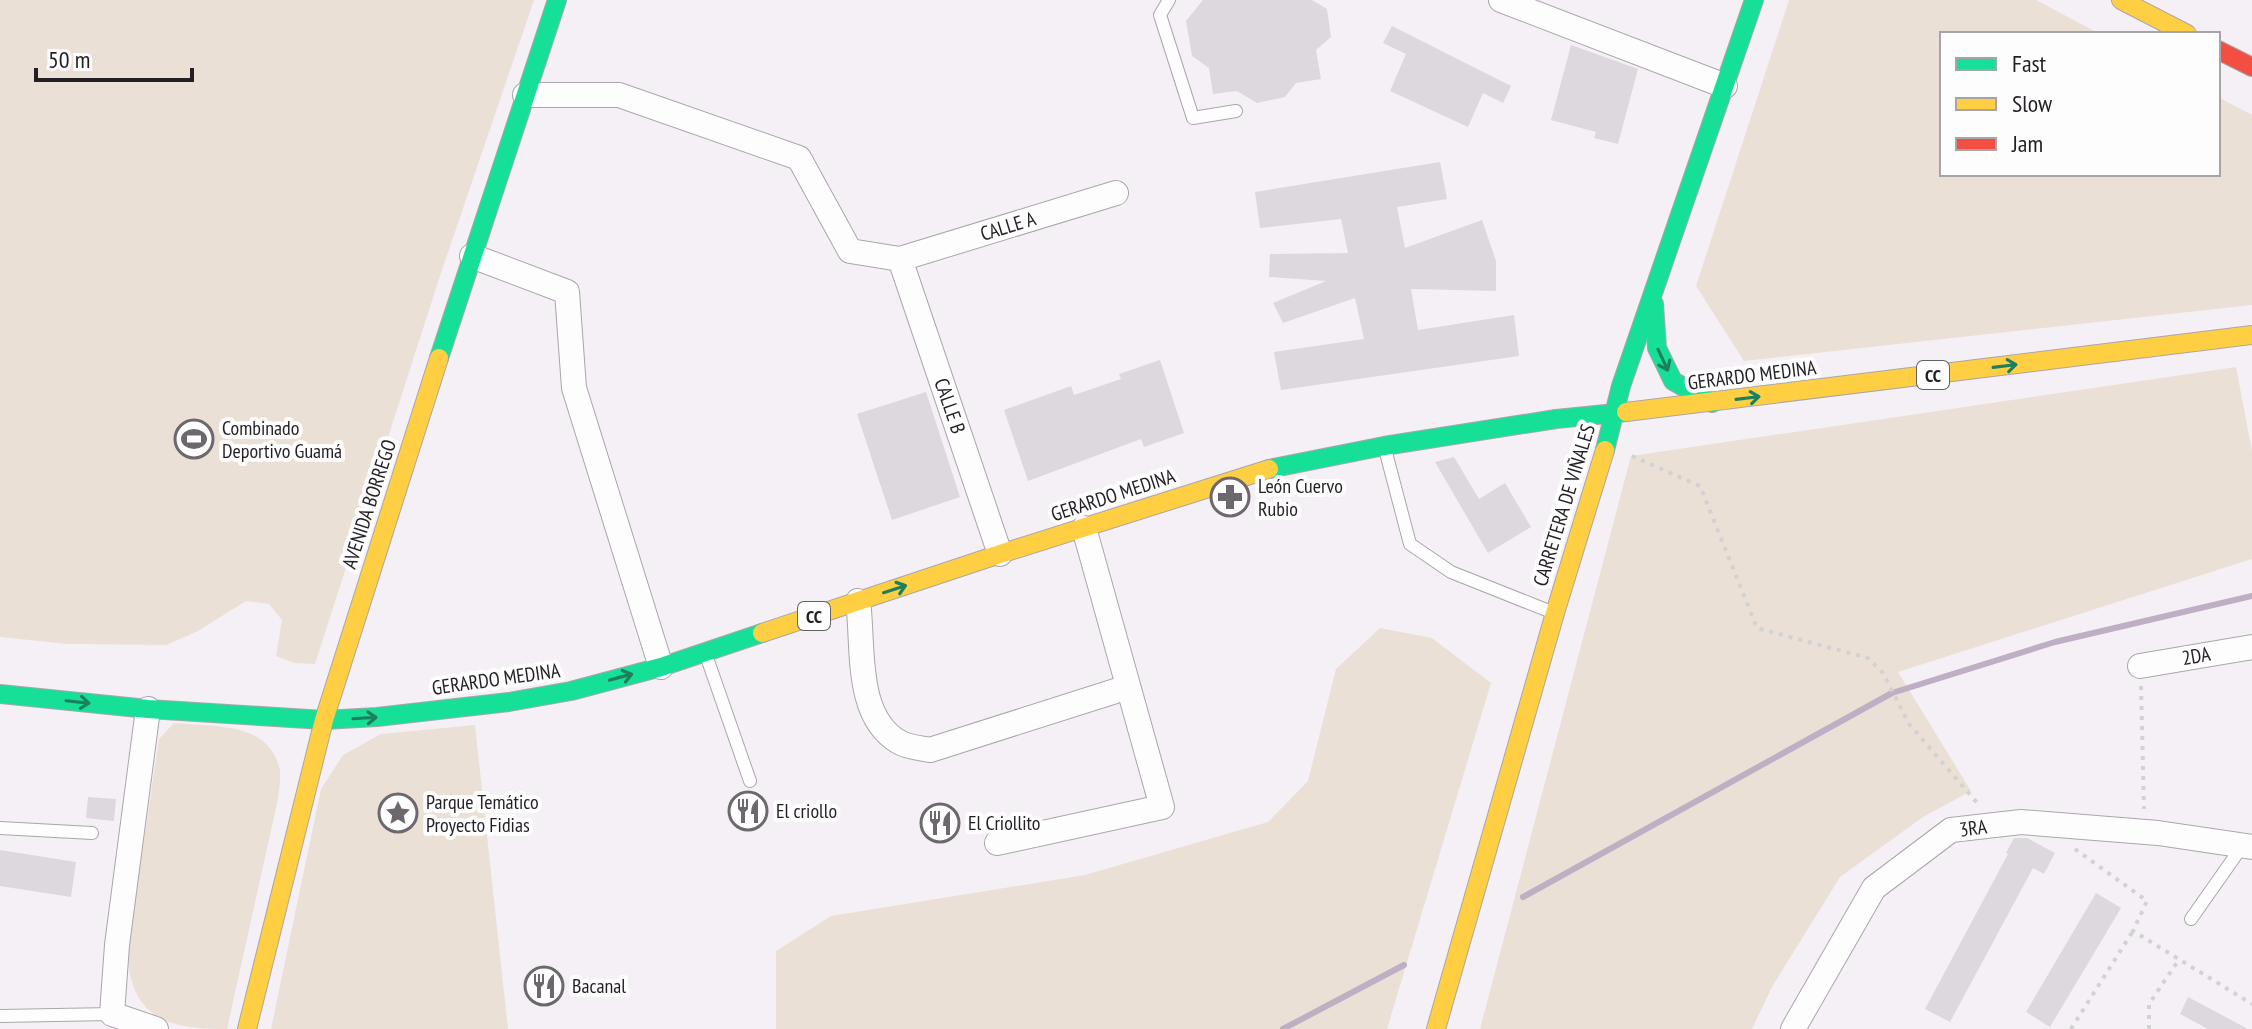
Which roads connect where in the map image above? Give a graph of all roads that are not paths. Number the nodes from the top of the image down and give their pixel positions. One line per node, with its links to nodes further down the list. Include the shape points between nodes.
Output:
1 (557, 0): 10 (main road, AVENIDA BORREGO)
2 (1169, 0): 11 (lane, via 1160,15 1193,118)
3 (1501, 0): 9 (street)
4 (1754, 0): 9 (main road, CARRETERA DE VIÑALES)
5 (2121, 0): 6 (main road)
6 (2183, 32)
7 (2220, 51): 8 (main road)
8 (2252, 67)
9 (1725, 86): 15 (main road, CARRETERA DE VIÑALES)
10 (525, 95): 13 (main road, AVENIDA BORREGO); 14 (street, via 619,95 799,158 850,251)
11 (1236, 111)
12 (1116, 193): 14 (street, CALLE A)
13 (472, 256): 27 (street, via 567,292 574,388); 31 (main road, AVENIDA BORREGO)
14 (900, 259): 21 (street, CALLE B)
15 (1653, 293): 17 (main road, one-way to 17, via 1657,348 1673,381); 18 (main road, CARRETERA DE VIÑALES)
16 (2252, 335): 17 (main road, GERARDO MEDINA / CC, one-way to 16)
17 (1712, 403): 18 (main road, GERARDO MEDINA / CC)
18 (1614, 413): 19 (main road, GERARDO MEDINA / CC); 23 (main road, CARRETERA DE VIÑALES)
19 (1384, 446): 20 (main road, GERARDO MEDINA / CC, via 1273,468); 23 (lane, via 1410,544 1451,572)
20 (1084, 528): 21 (main road, GERARDO MEDINA / CC); 28 (street)
21 (1000, 554): 22 (main road, GERARDO MEDINA / CC, one-way to 21)
22 (858, 601): 25 (main road, GERARDO MEDINA / CC); 28 (street, via 862,672 875,721 899,743 930,750)
23 (1555, 613): 42 (main road, CARRETERA DE VIÑALES)
24 (2252, 647): 26 (street, 2DA)
25 (705, 652): 27 (main road, GERARDO MEDINA / CC); 32 (lane)
26 (2140, 666)
27 (661, 667): 31 (main road, GERARDO MEDINA / CC, one-way to 27, via 509,702)
28 (1128, 687): 35 (street, via 1162,807)
29 (0, 694): 30 (main road, GERARDO MEDINA / CC, one-way to 30)
30 (148, 709): 31 (main road, GERARDO MEDINA / CC); 38 (street)
31 (324, 720): 41 (main road, AVENIDA BORREGO)
32 (750, 781)
33 (0, 828): 34 (lane)
34 (92, 833)
35 (997, 843)
36 (2247, 846): 37 (lane); 43 (street, 3RA, via 2021,822 1951,830 1874,888)
37 (2191, 919)
38 (112, 1014): 39 (lane); 40 (street)
39 (0, 1016)
40 (156, 1029)
41 (247, 1029)
42 (1436, 1029)
43 (1793, 1029)

